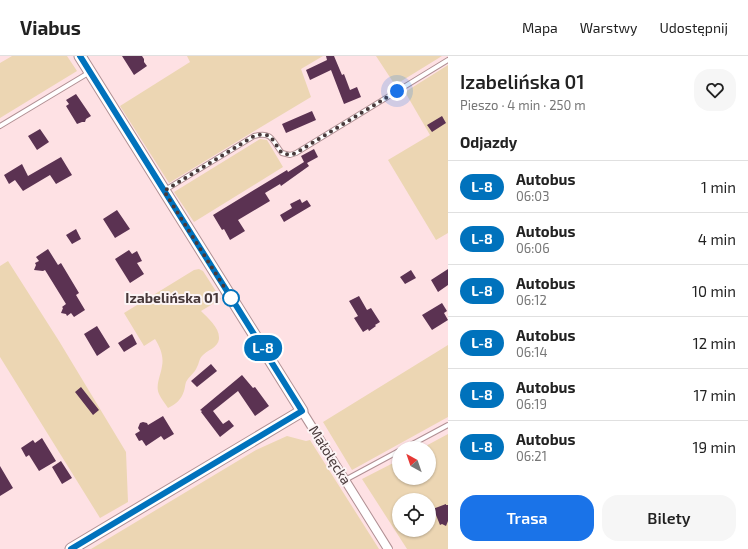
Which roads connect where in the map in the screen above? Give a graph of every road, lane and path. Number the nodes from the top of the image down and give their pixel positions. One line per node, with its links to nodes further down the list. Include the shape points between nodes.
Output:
1 (81, 56): 3 (street, Małołęcka)
2 (448, 60): 5 (lane, via 296,153 282,153 266,134 254,136)
3 (90, 72): 4 (lane); 5 (street, Małołęcka)
4 (0, 126)
5 (164, 191): 6 (street, Małołęcka)
6 (302, 411): 10 (street, Małołęcka); 11 (street)
7 (448, 425): 8 (lane)
8 (418, 441)
9 (392, 455): 10 (lane)
10 (345, 480): 12 (street, Małołęcka)
11 (71, 549)
12 (388, 549)

